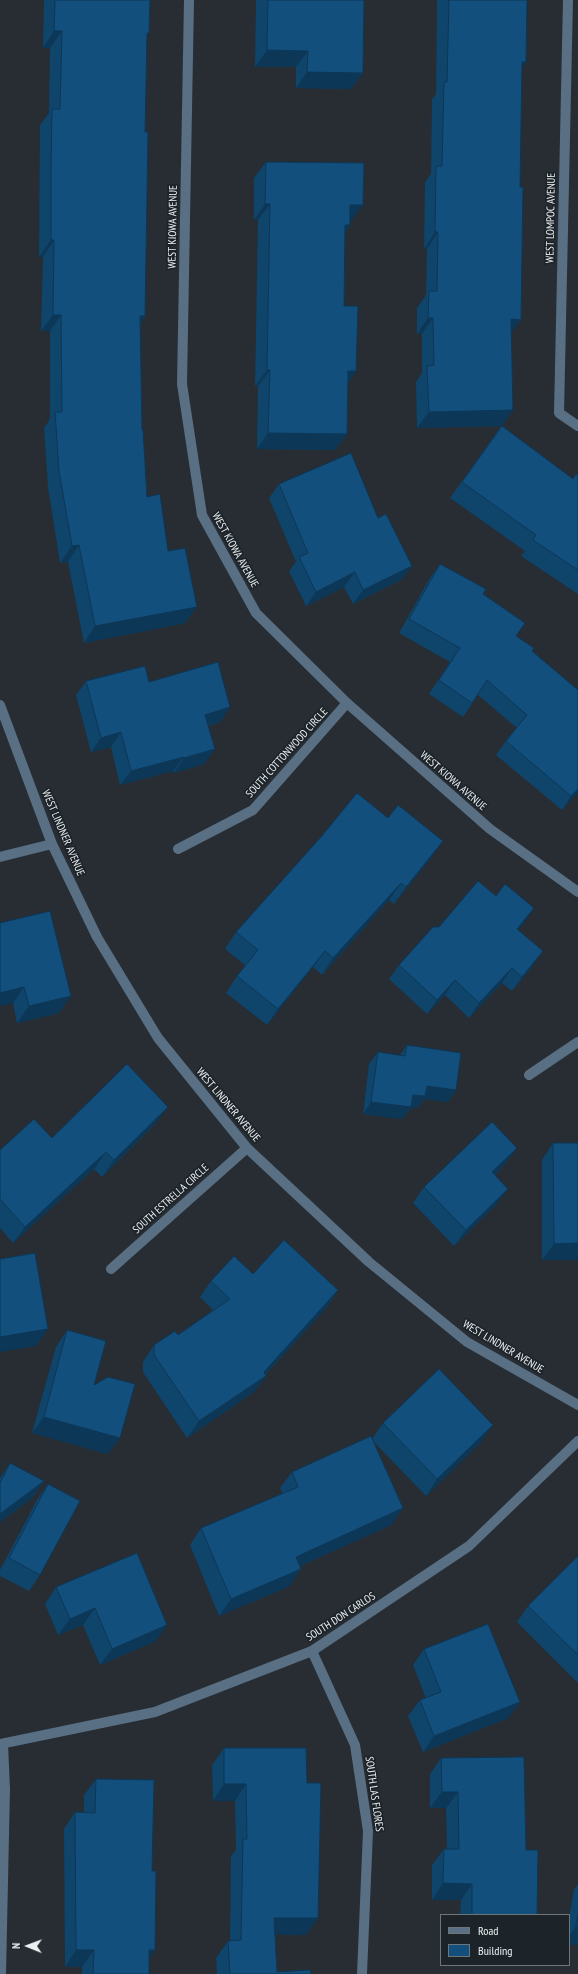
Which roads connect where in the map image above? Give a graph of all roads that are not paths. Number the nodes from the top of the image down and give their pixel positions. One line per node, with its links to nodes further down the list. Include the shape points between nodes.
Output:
1 (189, 0): 4 (street, WEST KIOWA AVENUE, via 182,384 202,515 256,612)
2 (568, 0): 3 (street, WEST LOMPOC AVENUE, via 559,413)
3 (578, 426)
4 (347, 703): 7 (street, SOUTH COTTONWOOD CIRCLE, via 253,810); 9 (street, WEST KIOWA AVENUE, via 490,829)
5 (0, 705): 6 (street, WEST LINDNER AVENUE)
6 (52, 844): 8 (street); 12 (street, WEST LINDNER AVENUE, via 96,937 158,1038)
7 (178, 849)
8 (0, 857)
9 (578, 892)
10 (578, 1042): 11 (street)
11 (529, 1075)
12 (247, 1148): 13 (street, SOUTH ESTRELLA CIRCLE); 14 (street, WEST LINDNER AVENUE, via 369,1262 467,1342)
13 (111, 1269)
14 (578, 1405)
15 (578, 1441): 16 (street, SOUTH DON CARLOS, via 469,1546)
16 (312, 1651): 17 (street, SOUTH DON CARLOS, via 155,1712); 19 (street, SOUTH LAS FLORES, via 355,1745 368,1831)
17 (2, 1744): 18 (street, via 5,1789)
18 (1, 1974)
19 (362, 1974)

